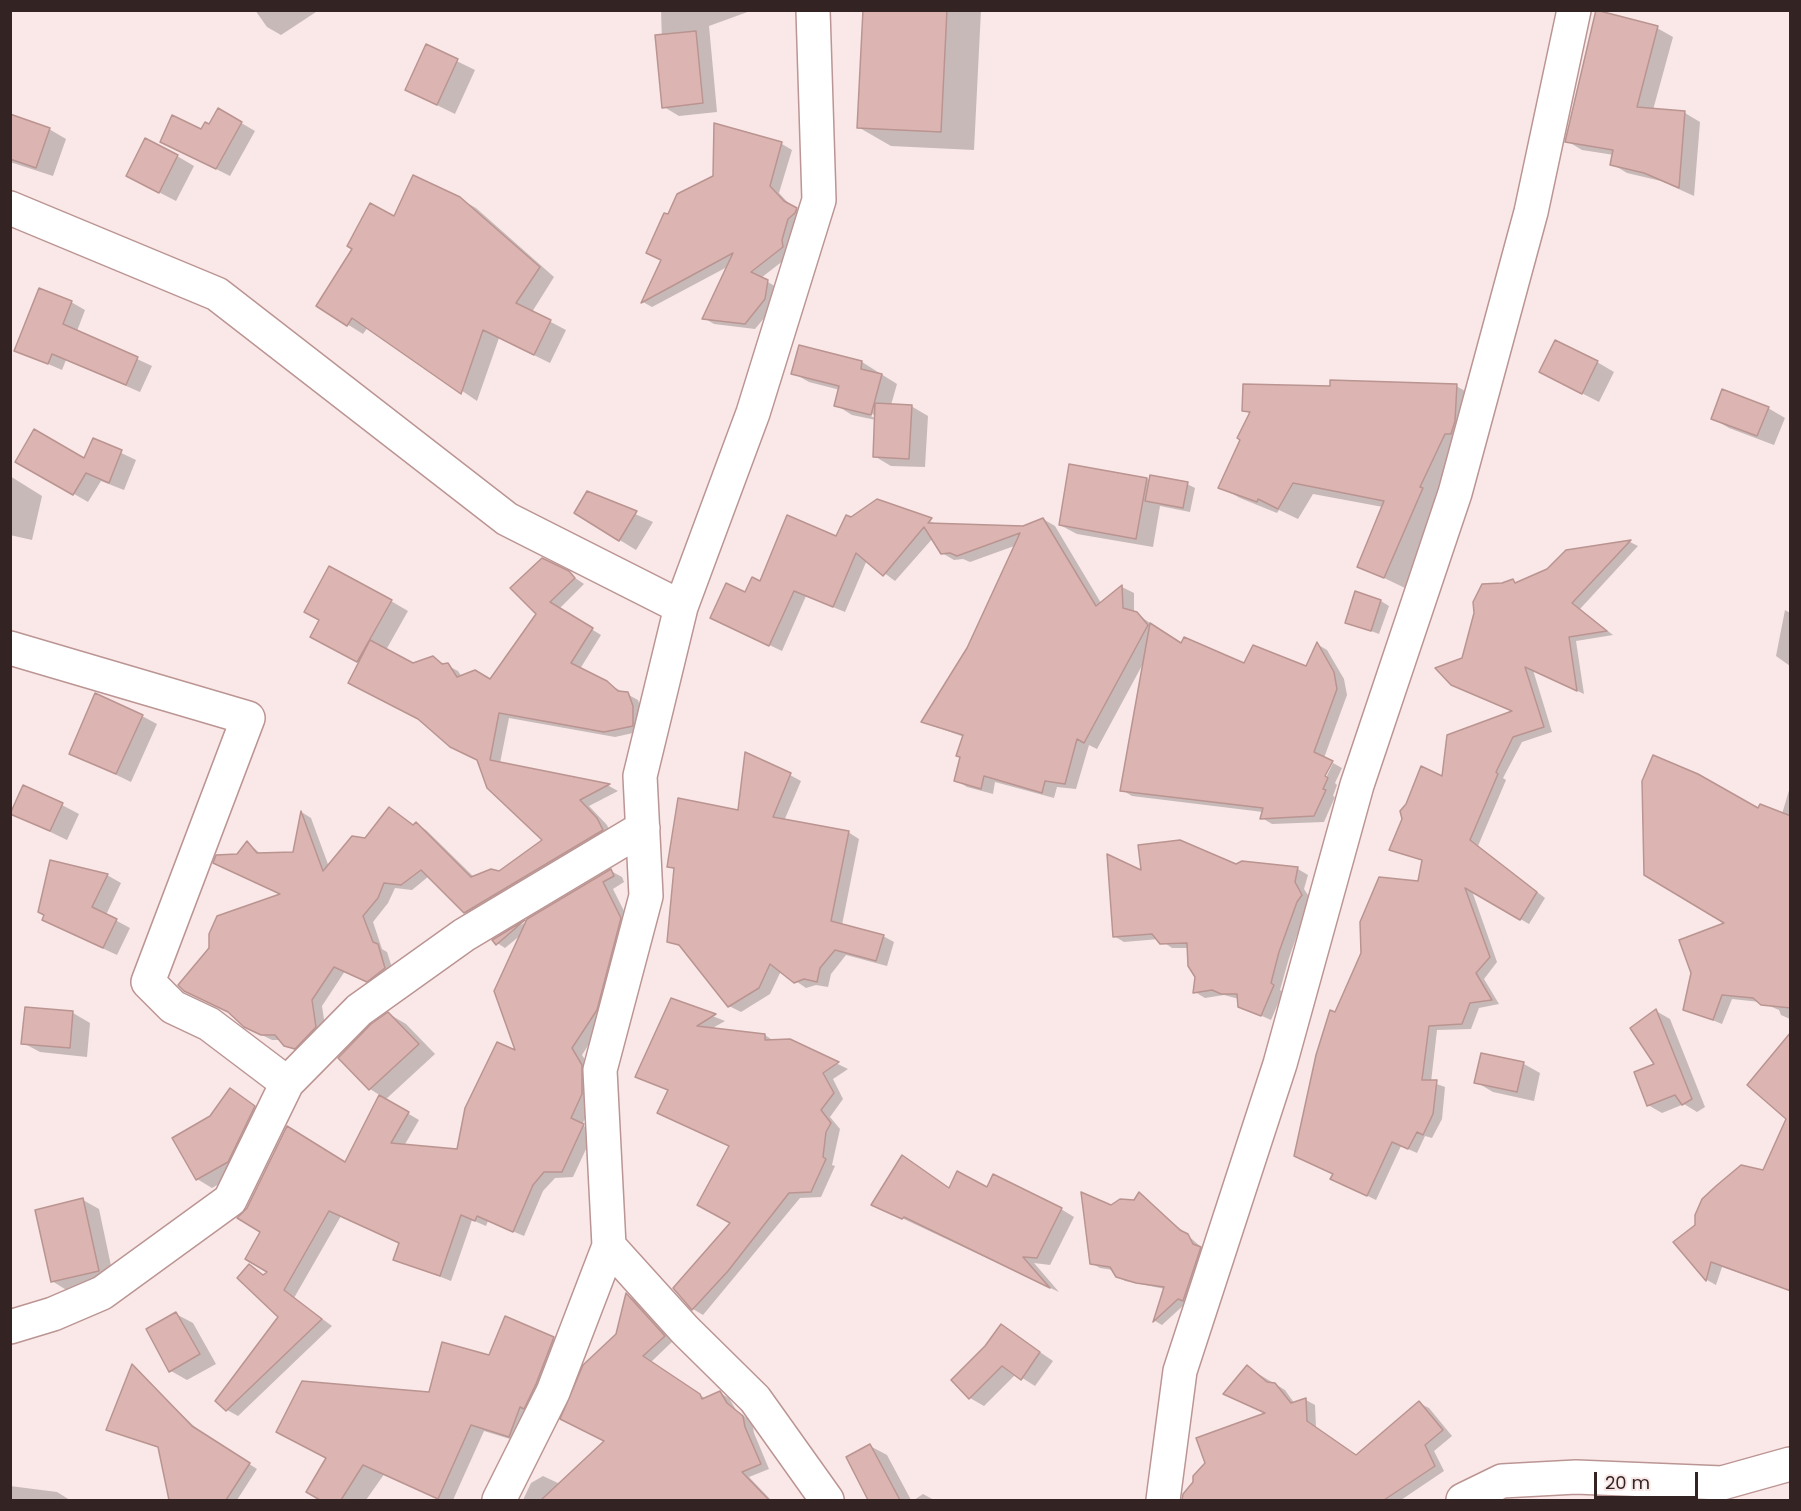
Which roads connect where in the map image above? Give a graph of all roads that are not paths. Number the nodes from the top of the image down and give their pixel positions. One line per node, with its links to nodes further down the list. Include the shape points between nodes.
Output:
1 (813, 10): 4 (street, via 819,200 753,413)
2 (1574, 10): 13 (street, via 1531,212 1455,493 1357,785 1280,1064 1180,1371)
3 (10, 208): 4 (street, via 217,294 507,519)
4 (681, 607): 6 (street, via 640,776)
5 (10, 648): 7 (street, via 248,718 148,982 173,1007 209,1024)
6 (643, 828): 7 (street, via 464,935 359,1010); 8 (street, via 646,896 600,1070)
7 (287, 1083): 9 (street, via 230,1200 102,1293)
8 (609, 1246): 11 (street, via 553,1392); 12 (street, via 685,1330 755,1399)
9 (10, 1327)
10 (1791, 1464): 14 (street, via 1722,1483 1576,1476 1502,1480)
11 (499, 1500)
12 (827, 1500)
13 (1163, 1500)
14 (1463, 1500)

